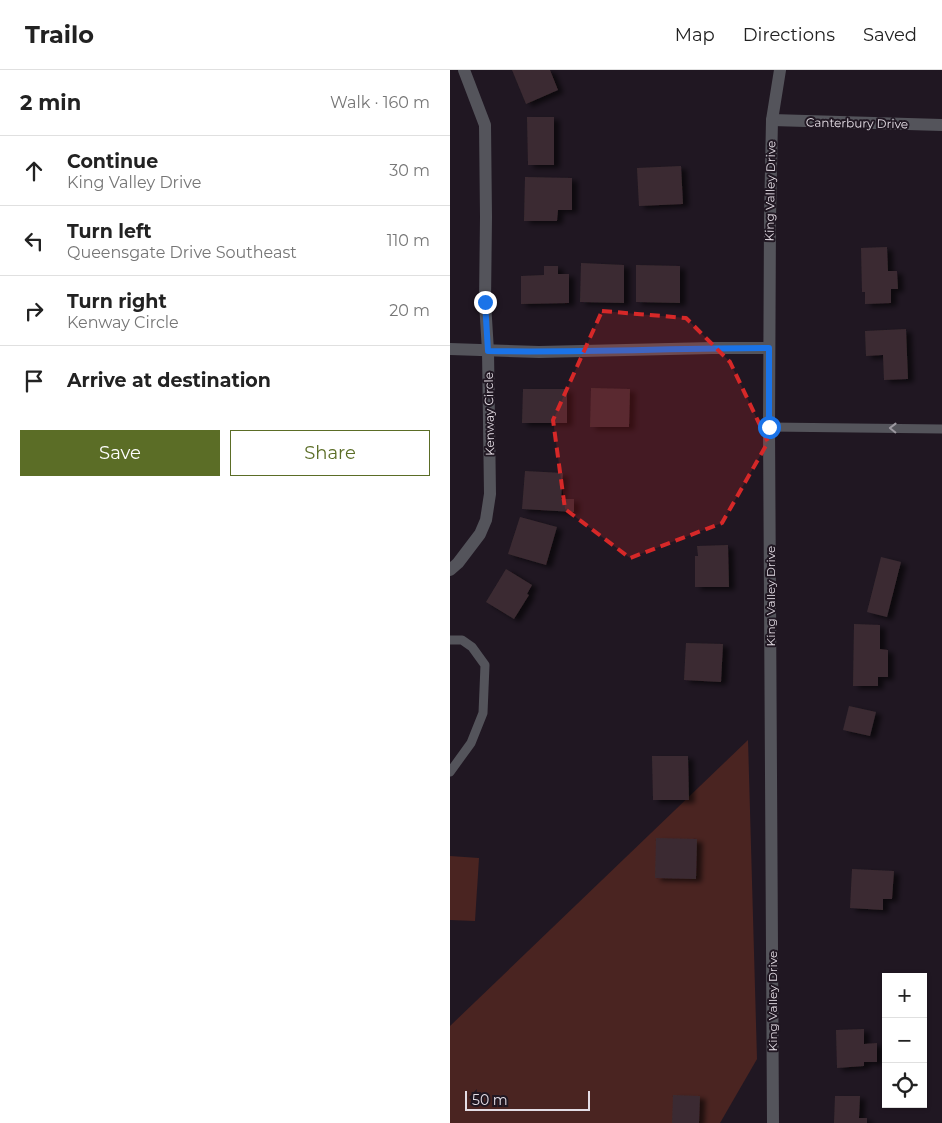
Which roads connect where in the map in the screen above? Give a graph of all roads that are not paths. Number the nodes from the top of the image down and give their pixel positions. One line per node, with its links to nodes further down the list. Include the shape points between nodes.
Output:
1 (464, 70): 7 (street, Kenway Circle, via 485,125)
2 (780, 70): 3 (street, King Valley Drive)
3 (772, 120): 4 (street, Canterbury Drive); 5 (street, King Valley Drive)
4 (942, 125)
5 (769, 348): 7 (street); 8 (street, King Valley Drive)
6 (450, 349): 7 (street)
7 (488, 351): 10 (street, Kenway Circle, via 490,494 486,520 480,534)
8 (769, 427): 9 (lane, one-way to 8); 13 (street, King Valley Drive)
9 (942, 429)
10 (450, 570)
11 (450, 640): 12 (lane, via 462,640 486,665 483,714 471,743)
12 (450, 772)
13 (773, 1123)

